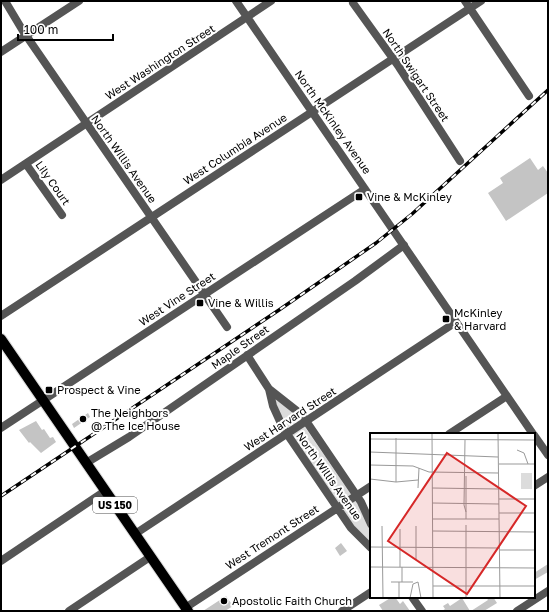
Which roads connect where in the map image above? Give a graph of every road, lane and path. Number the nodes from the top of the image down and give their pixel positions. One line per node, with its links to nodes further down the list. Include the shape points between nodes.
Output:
1 (5, 1): 10 (street, North Willis Avenue)
2 (79, 1): 10 (street)
3 (236, 1): 9 (street, North McKinley Avenue)
4 (271, 1): 9 (street, West Washington Street)
5 (465, 1): 8 (street)
6 (481, 1): 8 (street, West Columbia Avenue)
7 (353, 3): 12 (street, North Swigart Street)
8 (470, 8): 12 (street, West Columbia Avenue); 13 (street)
9 (248, 17): 14 (street, North McKinley Avenue); 15 (street, West Washington Street)
10 (26, 36): 11 (street); 15 (street, North Willis Avenue)
11 (1, 52)
12 (393, 59): 14 (street, West Columbia Avenue); 16 (street, North Swigart Street)
13 (529, 96)
14 (312, 112): 19 (street, North McKinley Avenue); 21 (street, West Columbia Avenue)
15 (86, 124): 17 (street, West Washington Street); 21 (street, North Willis Avenue)
16 (460, 161)
17 (26, 164): 18 (street, West Washington Street); 20 (street, Lily Court)
18 (1, 180)
19 (365, 188): 22 (street, North McKinley Avenue); 23 (street, West Vine Street)
20 (62, 215)
21 (151, 218): 23 (street, North Willis Avenue); 24 (street, West Columbia Avenue)
22 (404, 245): 25 (street, North McKinley Avenue); 28 (street, Maple Street)
23 (204, 294): 26 (street, North Willis Avenue); 31 (street, West Vine Street)
24 (1, 316)
25 (456, 322): 30 (street, North McKinley Avenue); 32 (street, West Harvard Street)
26 (227, 327)
27 (1, 339): 31 (main road, US 150)
28 (247, 355): 29 (street, North Willis Avenue); 39 (street, Maple Street, via 129,437)
29 (269, 389): 32 (street, North Willis Avenue, via 296,409); 36 (street, North Willis Avenue, via 273,406)
30 (507, 396): 34 (street); 35 (street, North McKinley Avenue)
31 (43, 400): 33 (street, West Vine Street); 39 (main road, US 150)
32 (306, 422): 36 (street, West Harvard Street); 44 (street, North Willis Avenue)
33 (1, 428)
34 (451, 433)
35 (533, 433)
36 (287, 434): 45 (street, North Willis Avenue); 47 (street, West Harvard Street)
37 (535, 436): 38 (street, North McKinley Avenue)
38 (548, 455)
39 (86, 463): 43 (main road, US 150)
40 (548, 477): 41 (street)
41 (535, 485)
42 (370, 487): 44 (street, West Tremont Street)
43 (105, 491): 47 (main road, US 150); 50 (street)
44 (356, 495): 45 (street, West Tremont Street); 46 (street, North Willis Avenue)
45 (337, 508): 48 (street, North Willis Avenue, via 360,539); 54 (street, West Tremont Street)
46 (370, 522)
47 (135, 534): 49 (main road, US 150)
48 (370, 547)
49 (150, 557): 54 (main road, US 150); 55 (street)
50 (1, 560)
51 (548, 591): 58 (street)
52 (370, 593): 56 (street)
53 (413, 598): 57 (street)
54 (186, 609)
55 (69, 611)
56 (342, 611)
57 (422, 611)
58 (517, 611)

